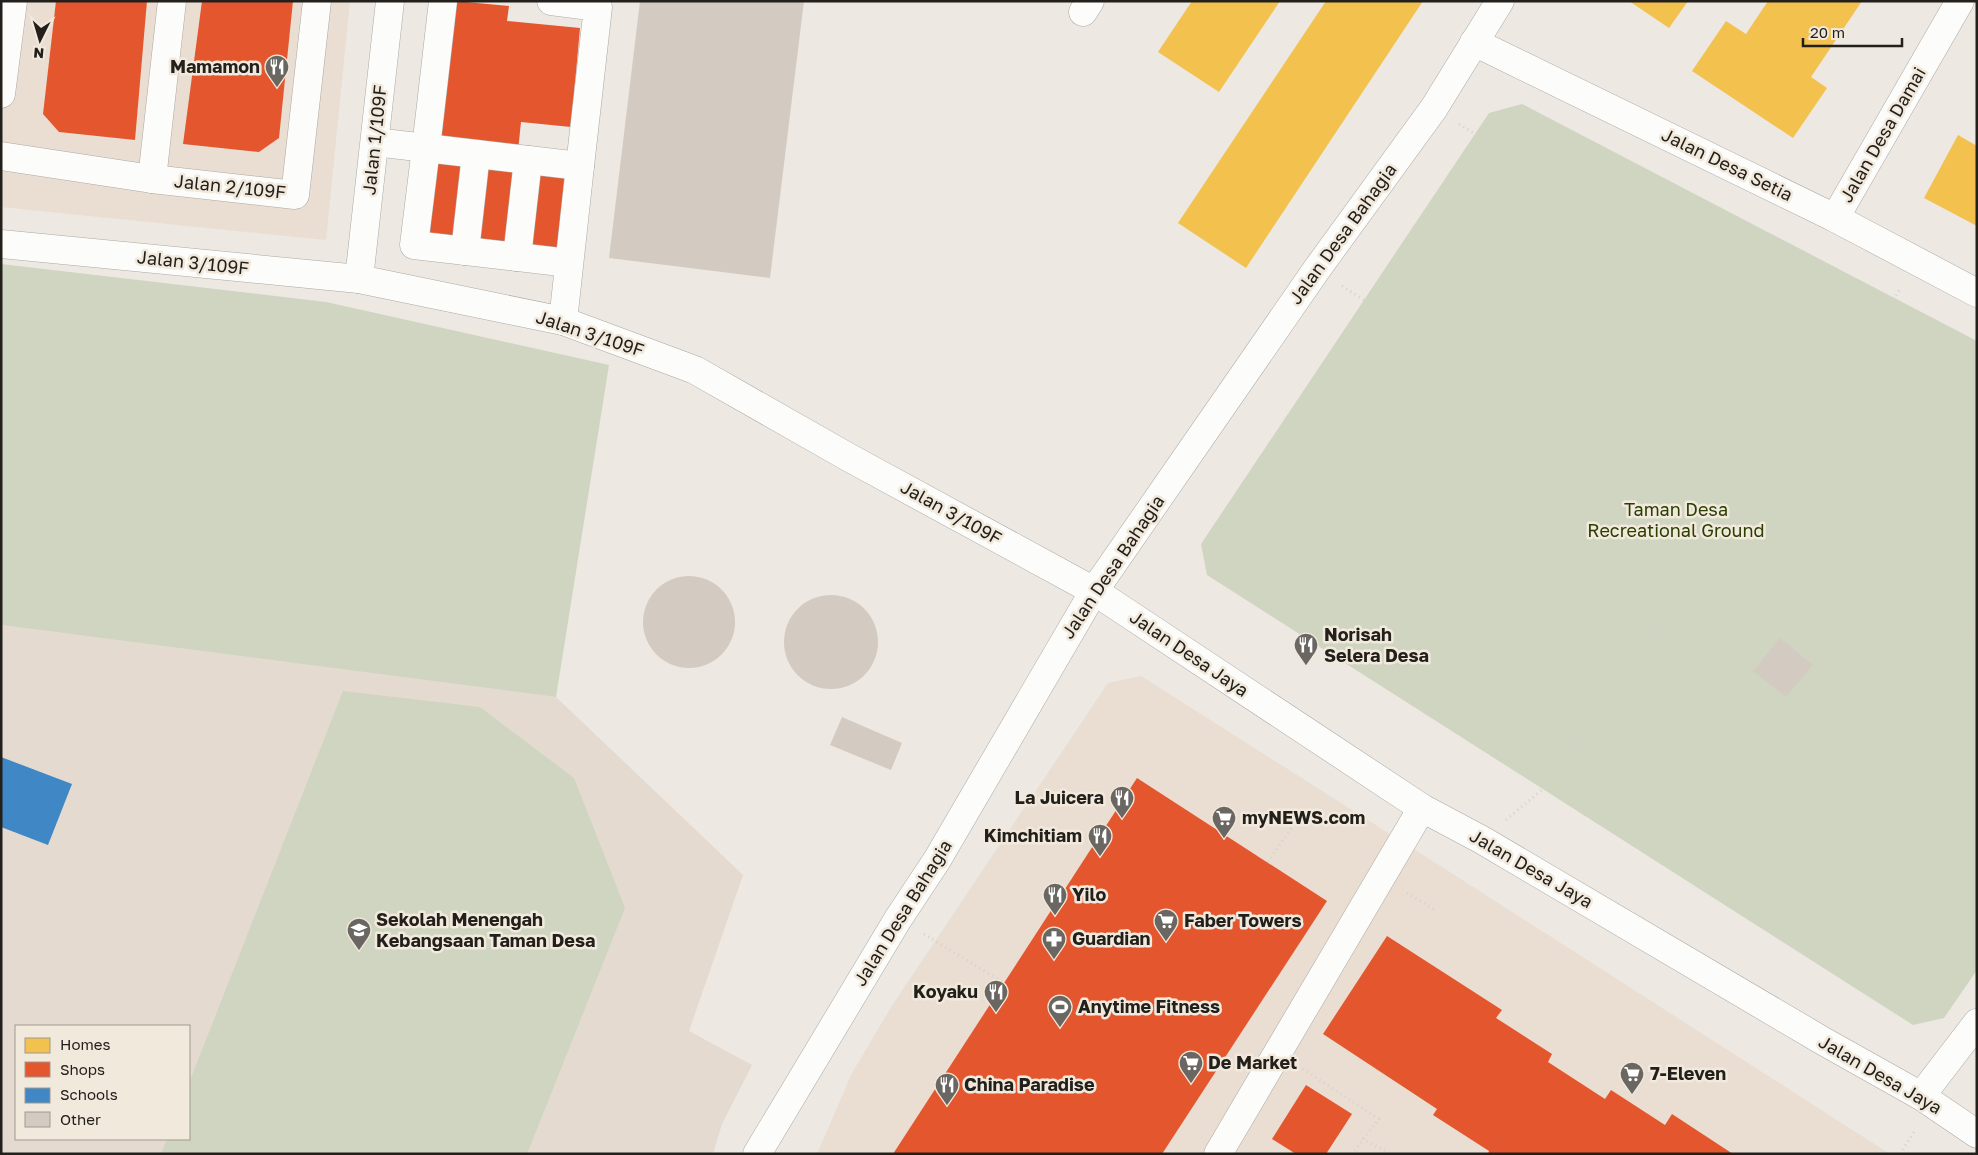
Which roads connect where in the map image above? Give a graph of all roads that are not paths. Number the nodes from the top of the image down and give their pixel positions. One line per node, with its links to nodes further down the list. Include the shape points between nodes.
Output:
1 (13, 1): 10 (street)
2 (172, 1): 17 (street)
3 (316, 1): 17 (street, Jalan 2/109F, via 295,195)
4 (390, 1): 11 (street, Jalan 1/109F)
5 (443, 1): 12 (street)
6 (551, 1): 16 (street, via 598,7)
7 (1500, 1): 9 (street, Jalan Desa Bahagia)
8 (1960, 1): 18 (street, Jalan Desa Damai)
9 (1474, 42): 18 (street, Jalan Desa Setia); 26 (street, Jalan Desa Bahagia, via 1434,108 1317,269)
10 (1, 94)
11 (375, 142): 12 (street); 23 (street, Jalan 1/109F)
12 (426, 148): 13 (street); 20 (street, via 414,246)
13 (476, 154): 15 (street); 20 (street)
14 (1, 156): 17 (street, Jalan 2/109F)
15 (528, 160): 16 (street); 21 (street)
16 (580, 166): 22 (street)
17 (152, 179)
18 (1835, 218): 24 (street, Jalan Desa Setia)
19 (1, 244): 23 (street, Jalan 3/109F)
20 (465, 251): 21 (street)
21 (517, 257): 22 (street)
22 (569, 263): 25 (street)
23 (359, 279): 25 (street, Jalan 3/109F)
24 (1977, 293)
25 (563, 321): 26 (street, Jalan 3/109F, via 695,370)
26 (1094, 591): 27 (street, Jalan Desa Jaya); 31 (street, Jalan Desa Bahagia, via 937,860 898,918)
27 (1422, 808): 29 (street, Jalan Desa Jaya); 32 (street)
28 (1977, 1023): 29 (street)
29 (1921, 1096): 30 (street, Jalan Desa Jaya)
30 (1977, 1134)
31 (757, 1154)
32 (1218, 1154)

